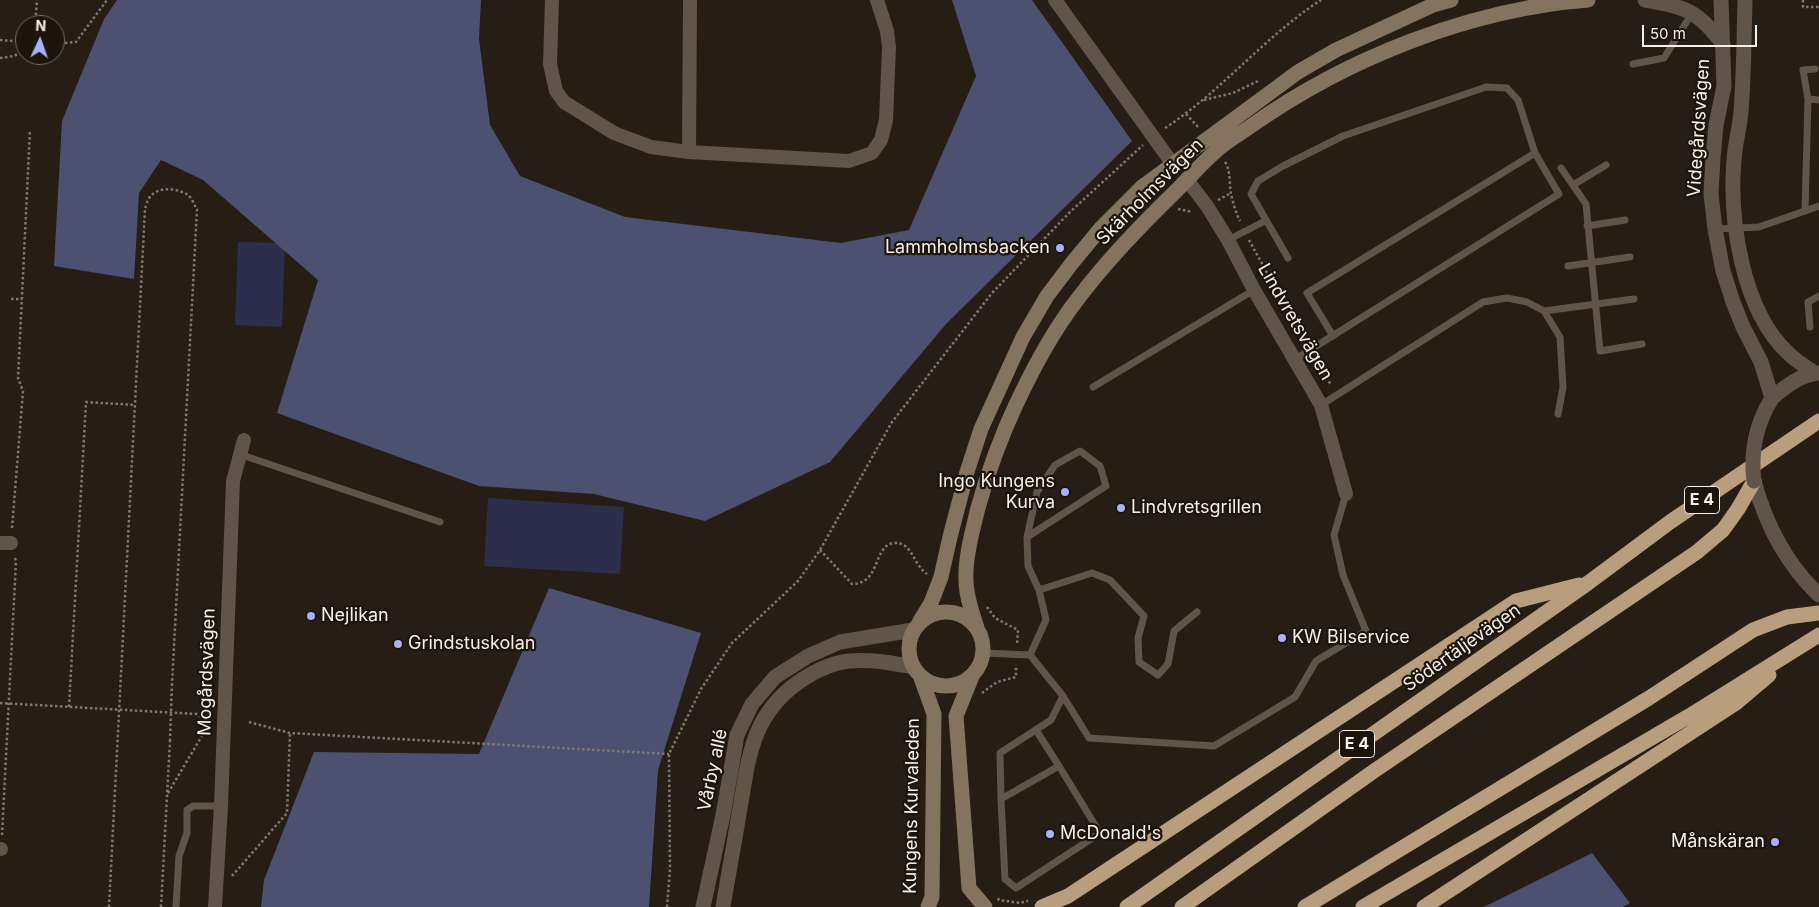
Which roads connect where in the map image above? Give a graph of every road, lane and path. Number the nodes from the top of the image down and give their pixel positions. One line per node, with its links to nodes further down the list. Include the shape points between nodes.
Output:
1 (37, 0): 16 (path)
2 (107, 0): 19 (path, via 76,42)
3 (552, 0): 29 (street, via 550,64 556,91 564,102 614,133 651,147)
4 (690, 0): 29 (street)
5 (877, 0): 29 (street, via 889,47 886,120 881,140 872,153 850,161)
6 (1056, 0): 28 (street)
7 (1321, 0): 28 (path, via 1296,16 1186,114)
8 (1451, 0): 31 (main road, Skärholmsvägen, via 1433,5 1336,50 1298,72)
9 (1588, 0): 34 (main road, Skärholmsvägen, via 1510,12 1402,45 1315,85 1274,110 1216,150)
10 (1645, 0): 15 (street, via 1668,3)
11 (1721, 0): 20 (street, Videgårdsvägen)
12 (1745, 0): 43 (street, Videgårdsvägen, via 1741,114 1734,159)
13 (1803, 0): 14 (path, via 1803,7)
14 (1819, 7)
15 (1692, 13): 20 (street, via 1710,27); 23 (lane, via 1664,58)
16 (36, 15)
17 (0, 40): 18 (path)
18 (15, 41)
19 (65, 43)
20 (1723, 44): 44 (street, Videgårdsvägen, via 1724,86 1716,125 1711,194)
21 (15, 55): 22 (path)
22 (0, 58)
23 (1632, 64)
24 (1815, 69): 25 (lane, via 1802,70)
25 (1808, 99): 26 (lane); 39 (lane)
26 (1819, 100)
27 (30, 130): 54 (path)
28 (1152, 136): 31 (street); 78 (path, via 1070,212 992,293 892,422)
29 (689, 152)
30 (1535, 154): 40 (lane, via 1518,100 1507,88 1486,87 1343,136 1258,181 1251,194); 59 (lane, via 1559,194); 59 (lane, via 1307,293)
31 (1172, 163): 34 (main road); 79 (main road, Skärholmsvägen, via 1142,187 1101,228 1047,296 1023,337 981,428 957,509)
32 (1606, 165): 35 (lane)
33 (1560, 168): 35 (lane)
34 (1187, 180): 36 (street, Lindvretsvägen); 87 (main road, Skärholmsvägen, via 1140,226 1078,297 1056,329 1014,408 984,486 967,558 966,581)
35 (1573, 185): 42 (lane, via 1586,204)
36 (1208, 206): 38 (path, via 1196,214 1186,210); 45 (path, via 1231,193); 46 (street, Lindvretsvägen)
37 (1819, 206): 39 (lane)
38 (1174, 211)
39 (1805, 211): 43 (lane, via 1759,227)
40 (1265, 220): 45 (lane); 48 (lane)
41 (1625, 220): 42 (lane)
42 (1587, 226): 49 (lane)
43 (1735, 228): 44 (lane); 63 (street, Videgårdsvägen, via 1746,279 1771,334 1788,354)
44 (1715, 230): 66 (street, Videgårdsvägen, via 1733,302 1761,362)
45 (1244, 231): 46 (lane); 61 (path)
46 (1228, 240): 51 (street, Lindvretsvägen)
47 (1630, 257): 49 (lane)
48 (1288, 258)
49 (1591, 262): 50 (lane); 56 (lane)
50 (1568, 266)
51 (1254, 290): 62 (street, Lindvretsvägen); 64 (lane)
52 (1819, 296): 58 (lane, via 1808,302)
53 (10, 298): 54 (path)
54 (22, 299): 77 (path, via 18,378 23,391)
55 (1634, 299): 56 (lane)
56 (1595, 304): 57 (lane); 60 (lane, via 1600,351)
57 (1544, 311): 65 (lane, via 1527,302 1507,298 1483,302); 69 (lane, via 1560,337 1563,386)
58 (1810, 328)
59 (1333, 336): 61 (lane)
60 (1642, 344)
61 (1310, 350): 62 (lane); 65 (path)
62 (1294, 360): 68 (street, Lindvretsvägen)
63 (1817, 373): 66 (street, via 1799,378)
64 (1093, 387)
65 (1337, 395): 68 (lane)
66 (1772, 398): 73 (street, bridge, via 1755,438)
67 (135, 405): 98 (path, via 86,402); 99 (path); 105 (path, bridge, via 145,209 156,191 176,190 189,196 197,209)
68 (1321, 405): 74 (street, Lindvretsvägen)
69 (1558, 414)
70 (1819, 421): 80 (highway, Södertäljevägen / E 4)
71 (244, 440): 72 (street, Mogårdsvägen)
72 (239, 454): 75 (lane); 107 (street, Mogårdsvägen, via 233,480)
73 (1754, 481): 82 (street, via 1775,539); 121 (highway, via 1723,530 1697,552 1374,771)
74 (1346, 494): 94 (lane, via 1334,535 1342,575 1366,631 1316,661 1295,697 1214,746 1089,738)
75 (440, 522)
76 (1027, 537): 76 (lane, via 1036,492 1055,465 1080,451 1100,466 1106,486); 81 (lane, via 1028,566)
77 (6, 543): 97 (path, via 16,561)
78 (820, 550): 79 (path, via 852,584 869,578 883,551 896,543 907,547 926,574); 103 (path, via 798,581 732,643 701,688)
79 (942, 577): 86 (main road, Skärholmsvägen)
80 (1588, 582): 111 (highway, via 1516,601 1068,896); 120 (highway, Södertäljevägen / E 4)
81 (1039, 590): 84 (lane, via 1092,574 1110,580 1144,616 1138,638 1139,662 1158,675 1168,664 1174,630); 91 (lane, via 1046,620)
82 (1819, 596)
83 (985, 602): 90 (path, via 996,618 1018,630)
84 (1197, 612)
85 (1819, 613): 122 (highway, via 1787,617 1753,630 1649,698)
86 (917, 625): 87 (main road, via 929,615 950,611 960,614); 92 (main road, via 908,642 908,655); 116 (street, Vårby allé, via 840,642 808,656 775,677 752,704 737,736)
87 (977, 628): 89 (main road, via 983,640)
88 (1815, 638): 123 (highway, via 1689,716); 124 (highway, via 1736,703)
89 (984, 653): 90 (lane); 93 (main road, via 981,665)
90 (1016, 654): 91 (lane); 95 (path, via 1016,677 997,682)
91 (1030, 655): 94 (lane)
92 (917, 672): 93 (main road, via 933,684 947,686 961,683); 117 (street, Vårby allé, via 876,661 838,663 812,673 779,698 766,715 752,745); 118 (main road, Kungens Kurvaleden, via 934,714 932,897)
93 (973, 674): 119 (main road, via 956,716 969,888)
94 (1063, 696): 101 (lane, via 1051,720)
95 (978, 700)
96 (0, 703): 97 (path)
97 (8, 704): 98 (path); 108 (path)
98 (69, 707): 99 (path)
99 (120, 710): 105 (path, via 197,714 209,724); 112 (path)
100 (249, 722): 102 (path)
101 (1036, 730): 104 (lane); 106 (lane, via 1000,753)
102 (290, 733): 103 (path); 110 (path, via 287,813)
103 (669, 754): 115 (path)
104 (1059, 766): 106 (lane); 106 (lane, via 1100,833 1016,888 1005,879)
105 (168, 793): 113 (path)
106 (1001, 799)
107 (221, 806): 110 (street, Mogårdsvägen); 114 (lane, via 193,806 187,810 187,833 179,856)
108 (0, 849)
109 (993, 893): 111 (path, via 999,900)
110 (215, 902)
111 (1036, 904)
112 (109, 907)
113 (161, 907)
114 (176, 907)
115 (667, 907)
116 (703, 907)
117 (723, 907)
118 (928, 907)
119 (985, 907)
120 (1127, 907)
121 (1182, 907)
122 (1305, 907)
123 (1363, 907)
124 (1424, 907)

